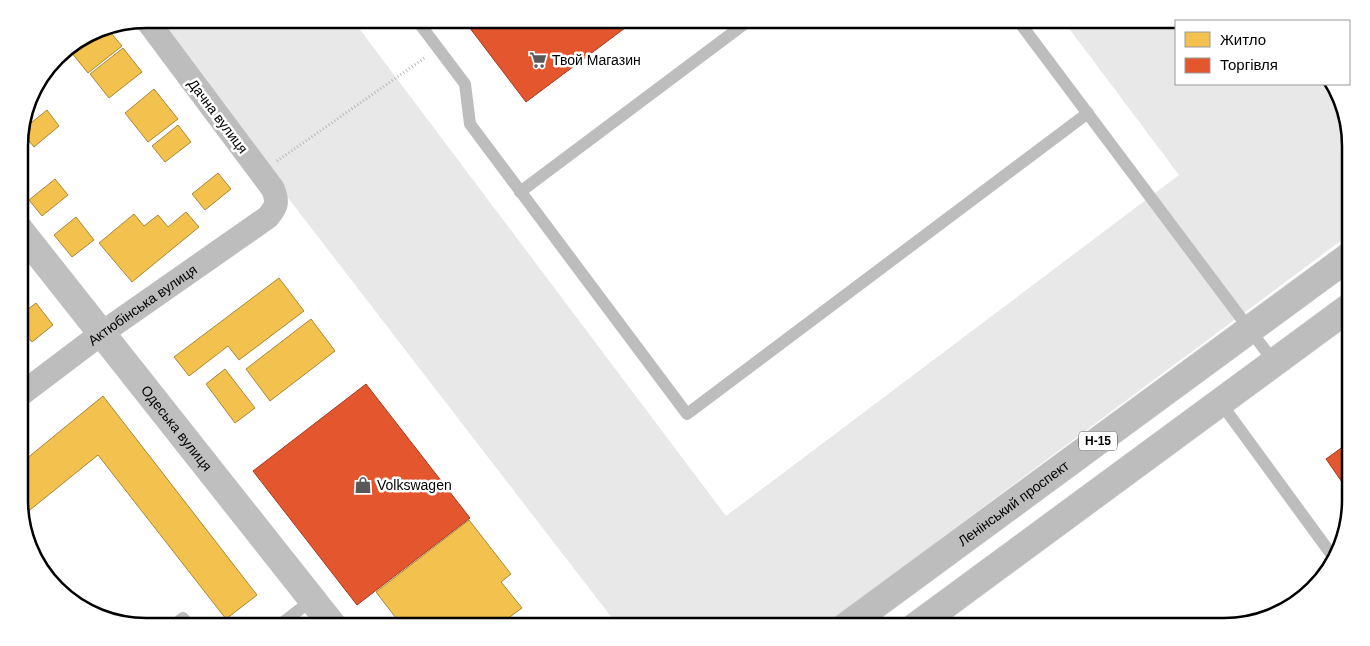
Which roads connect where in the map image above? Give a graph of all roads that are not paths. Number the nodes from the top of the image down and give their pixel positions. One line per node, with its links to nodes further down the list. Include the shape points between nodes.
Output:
1 (153, 28): 7 (street, Дачна вулиця, via 273,189 276,208)
2 (423, 28): 6 (lane, via 465,84 470,124)
3 (739, 28): 6 (lane)
4 (1024, 28): 5 (lane)
5 (1088, 113): 6 (lane, via 687,414); 11 (lane)
6 (520, 192)
7 (268, 217): 12 (street, Актюбінська вулиця)
8 (28, 240): 12 (street, Одеська вулиця)
9 (1342, 261): 11 (main road, Ленінський проспект / Н-15)
10 (1342, 313): 13 (main road)
11 (1250, 330): 13 (lane); 20 (main road, Ленінський проспект / Н-15)
12 (102, 333): 14 (street, Актюбінська вулиця); 17 (street, Одеська вулиця)
13 (1274, 362): 15 (main road)
14 (28, 389)
15 (1220, 402): 16 (lane); 21 (main road)
16 (1330, 553)
17 (312, 600): 18 (lane); 19 (street, Одеська вулиця)
18 (289, 618)
19 (327, 618)
20 (857, 618)
21 (927, 618)

